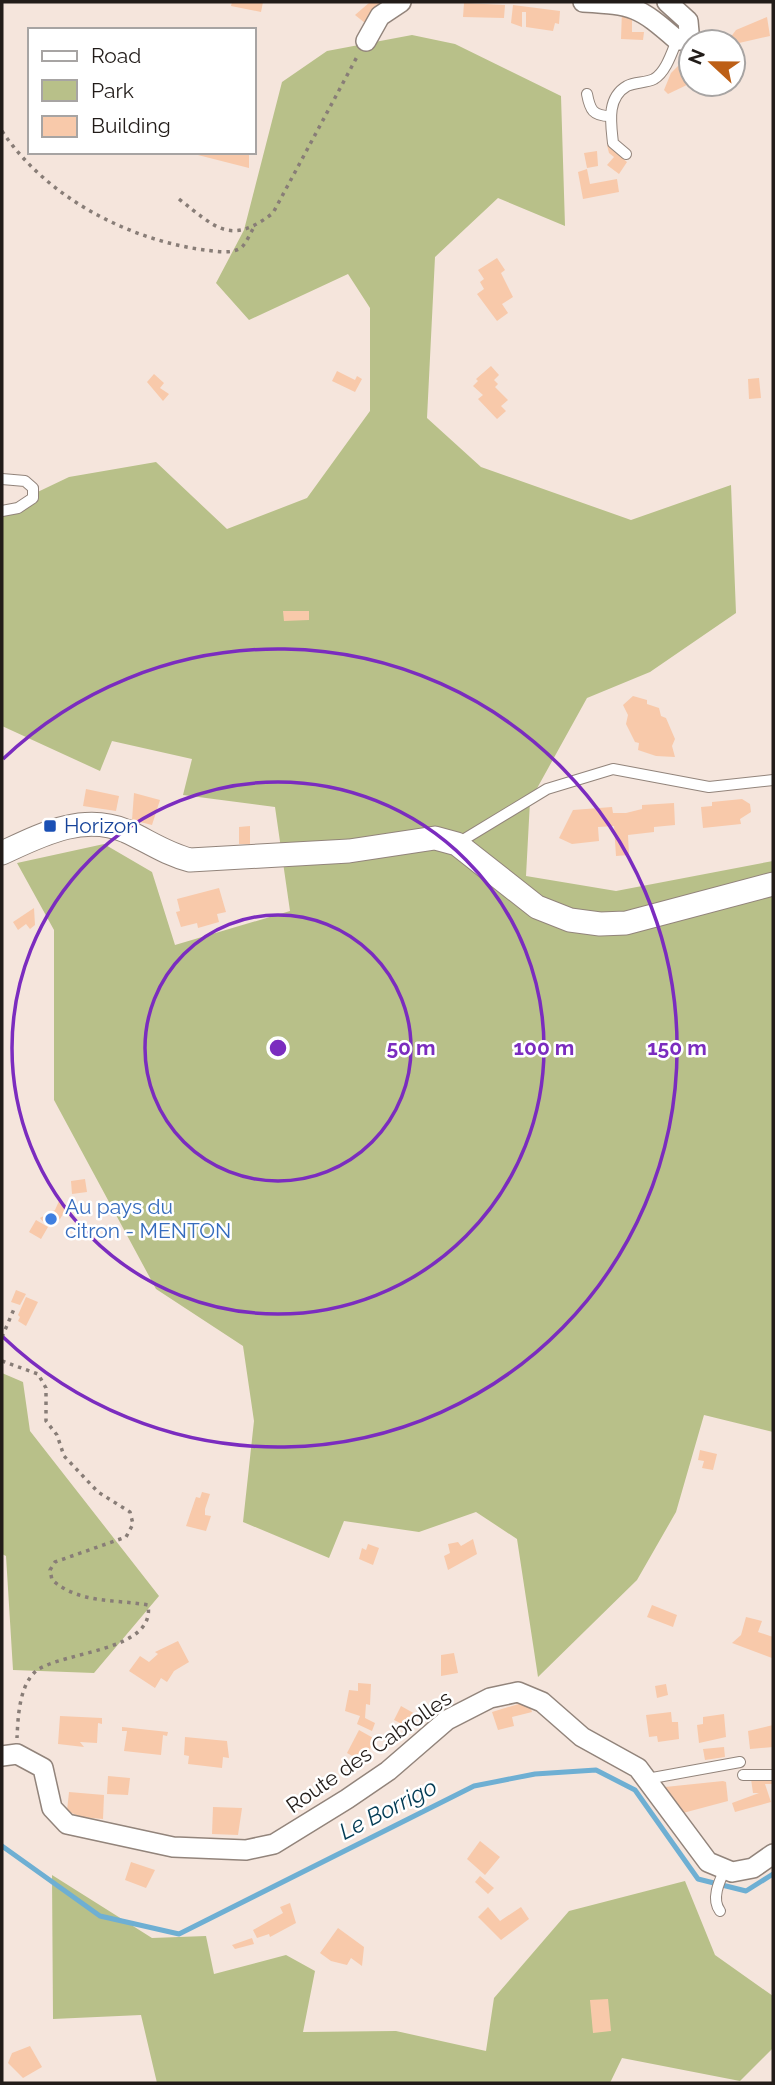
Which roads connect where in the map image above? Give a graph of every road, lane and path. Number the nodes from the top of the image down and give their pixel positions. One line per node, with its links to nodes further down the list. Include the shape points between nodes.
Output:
1 (401, 2): 6 (street, via 380,16)
2 (583, 2): 5 (street, via 629,5 646,12)
3 (667, 2): 4 (street, via 688,21)
4 (689, 28)
5 (677, 40): 8 (lane, via 661,73 626,86)
6 (366, 41): 12 (path, via 273,213)
7 (587, 93): 8 (lane, via 590,109 598,116)
8 (610, 117): 10 (lane, via 613,143)
9 (2, 131): 12 (path, via 55,187 120,228 184,247 228,252 242,247)
10 (626, 154)
11 (179, 199): 12 (path, via 212,225 233,233)
12 (253, 229)
13 (2, 479): 14 (lane, via 25,481 33,488 33,498)
14 (2, 511)
15 (773, 780): 16 (lane, via 709,787 613,769 547,789)
16 (457, 844): 17 (street, via 436,838 349,851 190,860 170,855 124,830 84,824 53,829); 18 (street, via 537,907 570,920 600,924 626,923)
17 (2, 853)
18 (773, 884)
19 (14, 1309): 20 (path)
20 (2, 1336)
21 (2, 1361): 22 (path, via 38,1374 46,1388 46,1421 64,1456 98,1492 131,1513 133,1524 126,1537 55,1562 50,1570 52,1580 77,1595 148,1605 150,1617 145,1626 106,1651 75,1655 37,1671 27,1683)
22 (9, 1755): 26 (street, Route des Cabrolles, via 43,1768 52,1808 67,1824 173,1847 246,1850 274,1844 347,1799 447,1720 490,1698 518,1692 542,1702 582,1737 638,1768)
23 (740, 1762): 26 (lane)
24 (743, 1775): 25 (lane)
25 (773, 1775)
26 (646, 1779): 28 (street, Route des Cabrolles, via 708,1862)
27 (773, 1854): 28 (street, via 753,1868)
28 (723, 1873): 29 (lane, via 715,1904)
29 (720, 1911)

